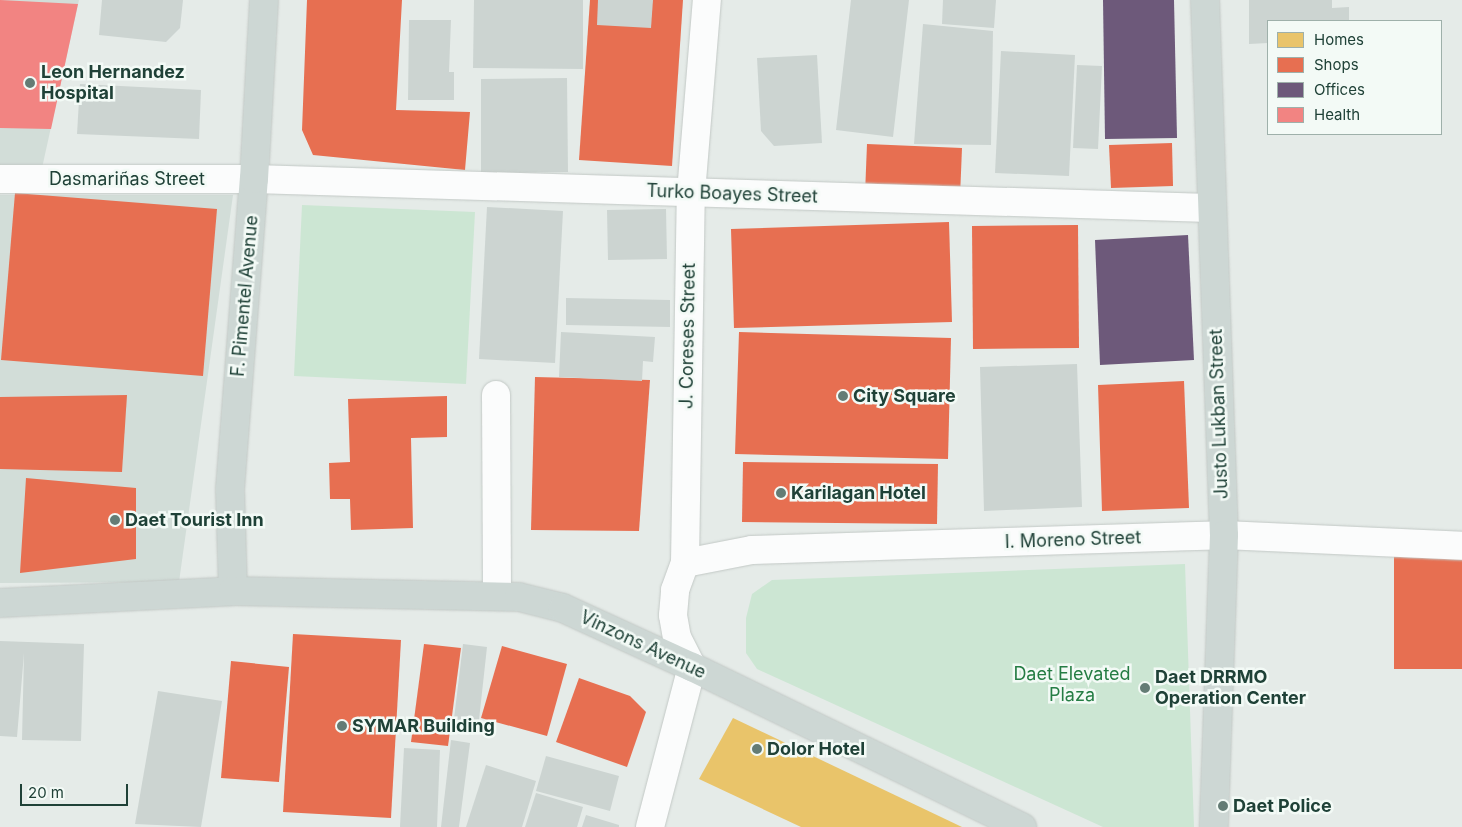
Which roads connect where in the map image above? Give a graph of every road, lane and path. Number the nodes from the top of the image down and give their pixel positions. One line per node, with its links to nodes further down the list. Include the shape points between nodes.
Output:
1 (264, 0): 5 (main road, F. Pimentel Avenue)
2 (707, 0): 6 (street, J. Coreses Street)
3 (1205, 0): 7 (main road, Justo Lukban Street)
4 (0, 178): 5 (street, Dasmariñas Street)
5 (254, 180): 6 (street, Turko Boayes Street); 12 (main road, F. Pimentel Avenue, via 230,489)
6 (691, 194): 7 (street, Turko Boayes Street); 11 (street, J. Coreses Street)
7 (1210, 208): 9 (main road, Justo Lukban Street)
8 (496, 395): 13 (street)
9 (1224, 535): 10 (street, I. Moreno Street); 11 (street, I. Moreno Street, via 752,550); 18 (main road, Justo Lukban Street)
10 (1462, 546)
11 (685, 563): 15 (street, J. Coreses Street, via 675,590 672,615 677,638)
12 (233, 591): 13 (main road, Vinzons Avenue, via 325,596); 14 (main road, Vinzons Avenue)
13 (497, 596): 15 (main road, Vinzons Avenue, via 519,597 562,608)
14 (0, 603)
15 (692, 667): 16 (street); 17 (main road, Vinzons Avenue)
16 (650, 827)
17 (1022, 827)
18 (1214, 827)

